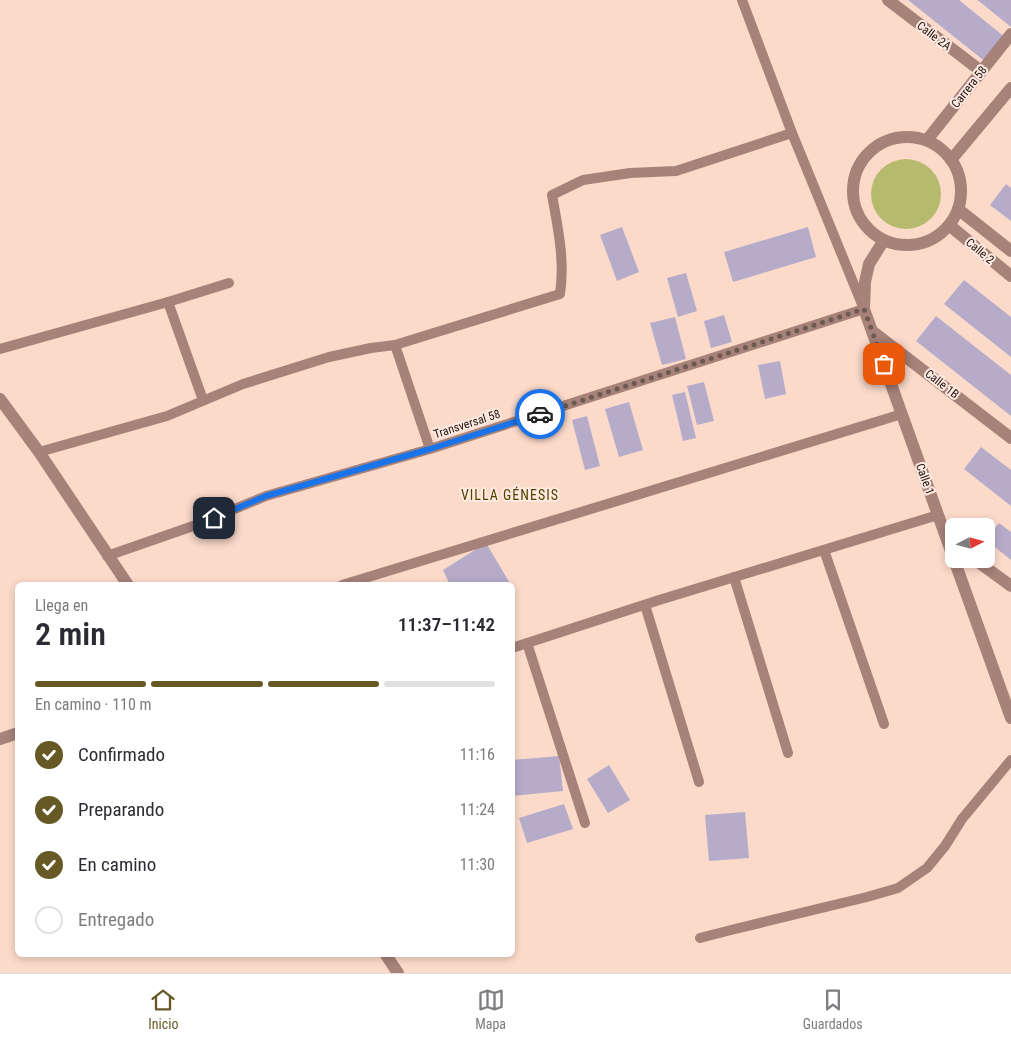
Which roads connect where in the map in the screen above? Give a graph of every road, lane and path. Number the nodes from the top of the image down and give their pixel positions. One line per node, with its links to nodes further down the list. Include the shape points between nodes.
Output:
1 (742, 0): 6 (lane)
2 (888, 0): 4 (street, Calle 2A)
3 (1011, 34): 4 (street, Carrera 58)
4 (981, 71): 7 (street, Carrera 58)
5 (1010, 91): 8 (street)
6 (792, 134): 16 (lane); 18 (lane, via 676,171 583,180 552,195 561,251 563,277 560,294)
7 (927, 140): 8 (street); 11 (street, via 909,137 890,139 874,148 862,161 854,178 853,197 858,215 869,230)
8 (951, 160): 9 (street, via 959,175)
9 (958, 209): 10 (street); 12 (street, Calle 2)
10 (949, 225): 11 (street, via 936,237 920,244 902,245); 13 (street, Calle 2)
11 (884, 240): 16 (street, Calle 1, via 869,264 864,282)
12 (1011, 251)
13 (1011, 276)
14 (229, 283): 15 (lane)
15 (168, 302): 19 (lane); 21 (lane)
16 (864, 309): 17 (street, Calle 1); 24 (lane, Transversal 58)
17 (872, 331): 22 (street, Calle 1); 23 (street, Calle 1B)
18 (394, 345): 21 (lane, via 329,357); 24 (lane)
19 (0, 349)
20 (0, 399): 25 (street)
21 (203, 400): 25 (lane, via 167,416)
22 (902, 414): 26 (street, Calle 1); 34 (lane)
23 (1011, 438)
24 (430, 449): 29 (lane, Transversal 58, via 266,496 196,526)
25 (39, 452): 29 (street)
26 (938, 515): 27 (street, Calle 1); 28 (lane)
27 (945, 530)
28 (824, 550): 32 (lane); 40 (lane)
29 (107, 556): 33 (street)
30 (960, 568): 39 (street, Calle 1)
31 (986, 568): 35 (street)
32 (734, 577): 36 (lane); 43 (lane)
33 (126, 582)
34 (352, 582)
35 (1011, 586)
36 (644, 605): 37 (lane); 45 (lane)
37 (526, 643): 38 (lane); 46 (lane)
38 (515, 647)
39 (1011, 718)
40 (884, 724)
41 (15, 734): 42 (street)
42 (0, 738)
43 (788, 753)
44 (1011, 760): 47 (lane, via 927,868 898,888)
45 (699, 782)
46 (585, 823)
47 (700, 938)
48 (387, 957): 49 (street)
49 (398, 973)

